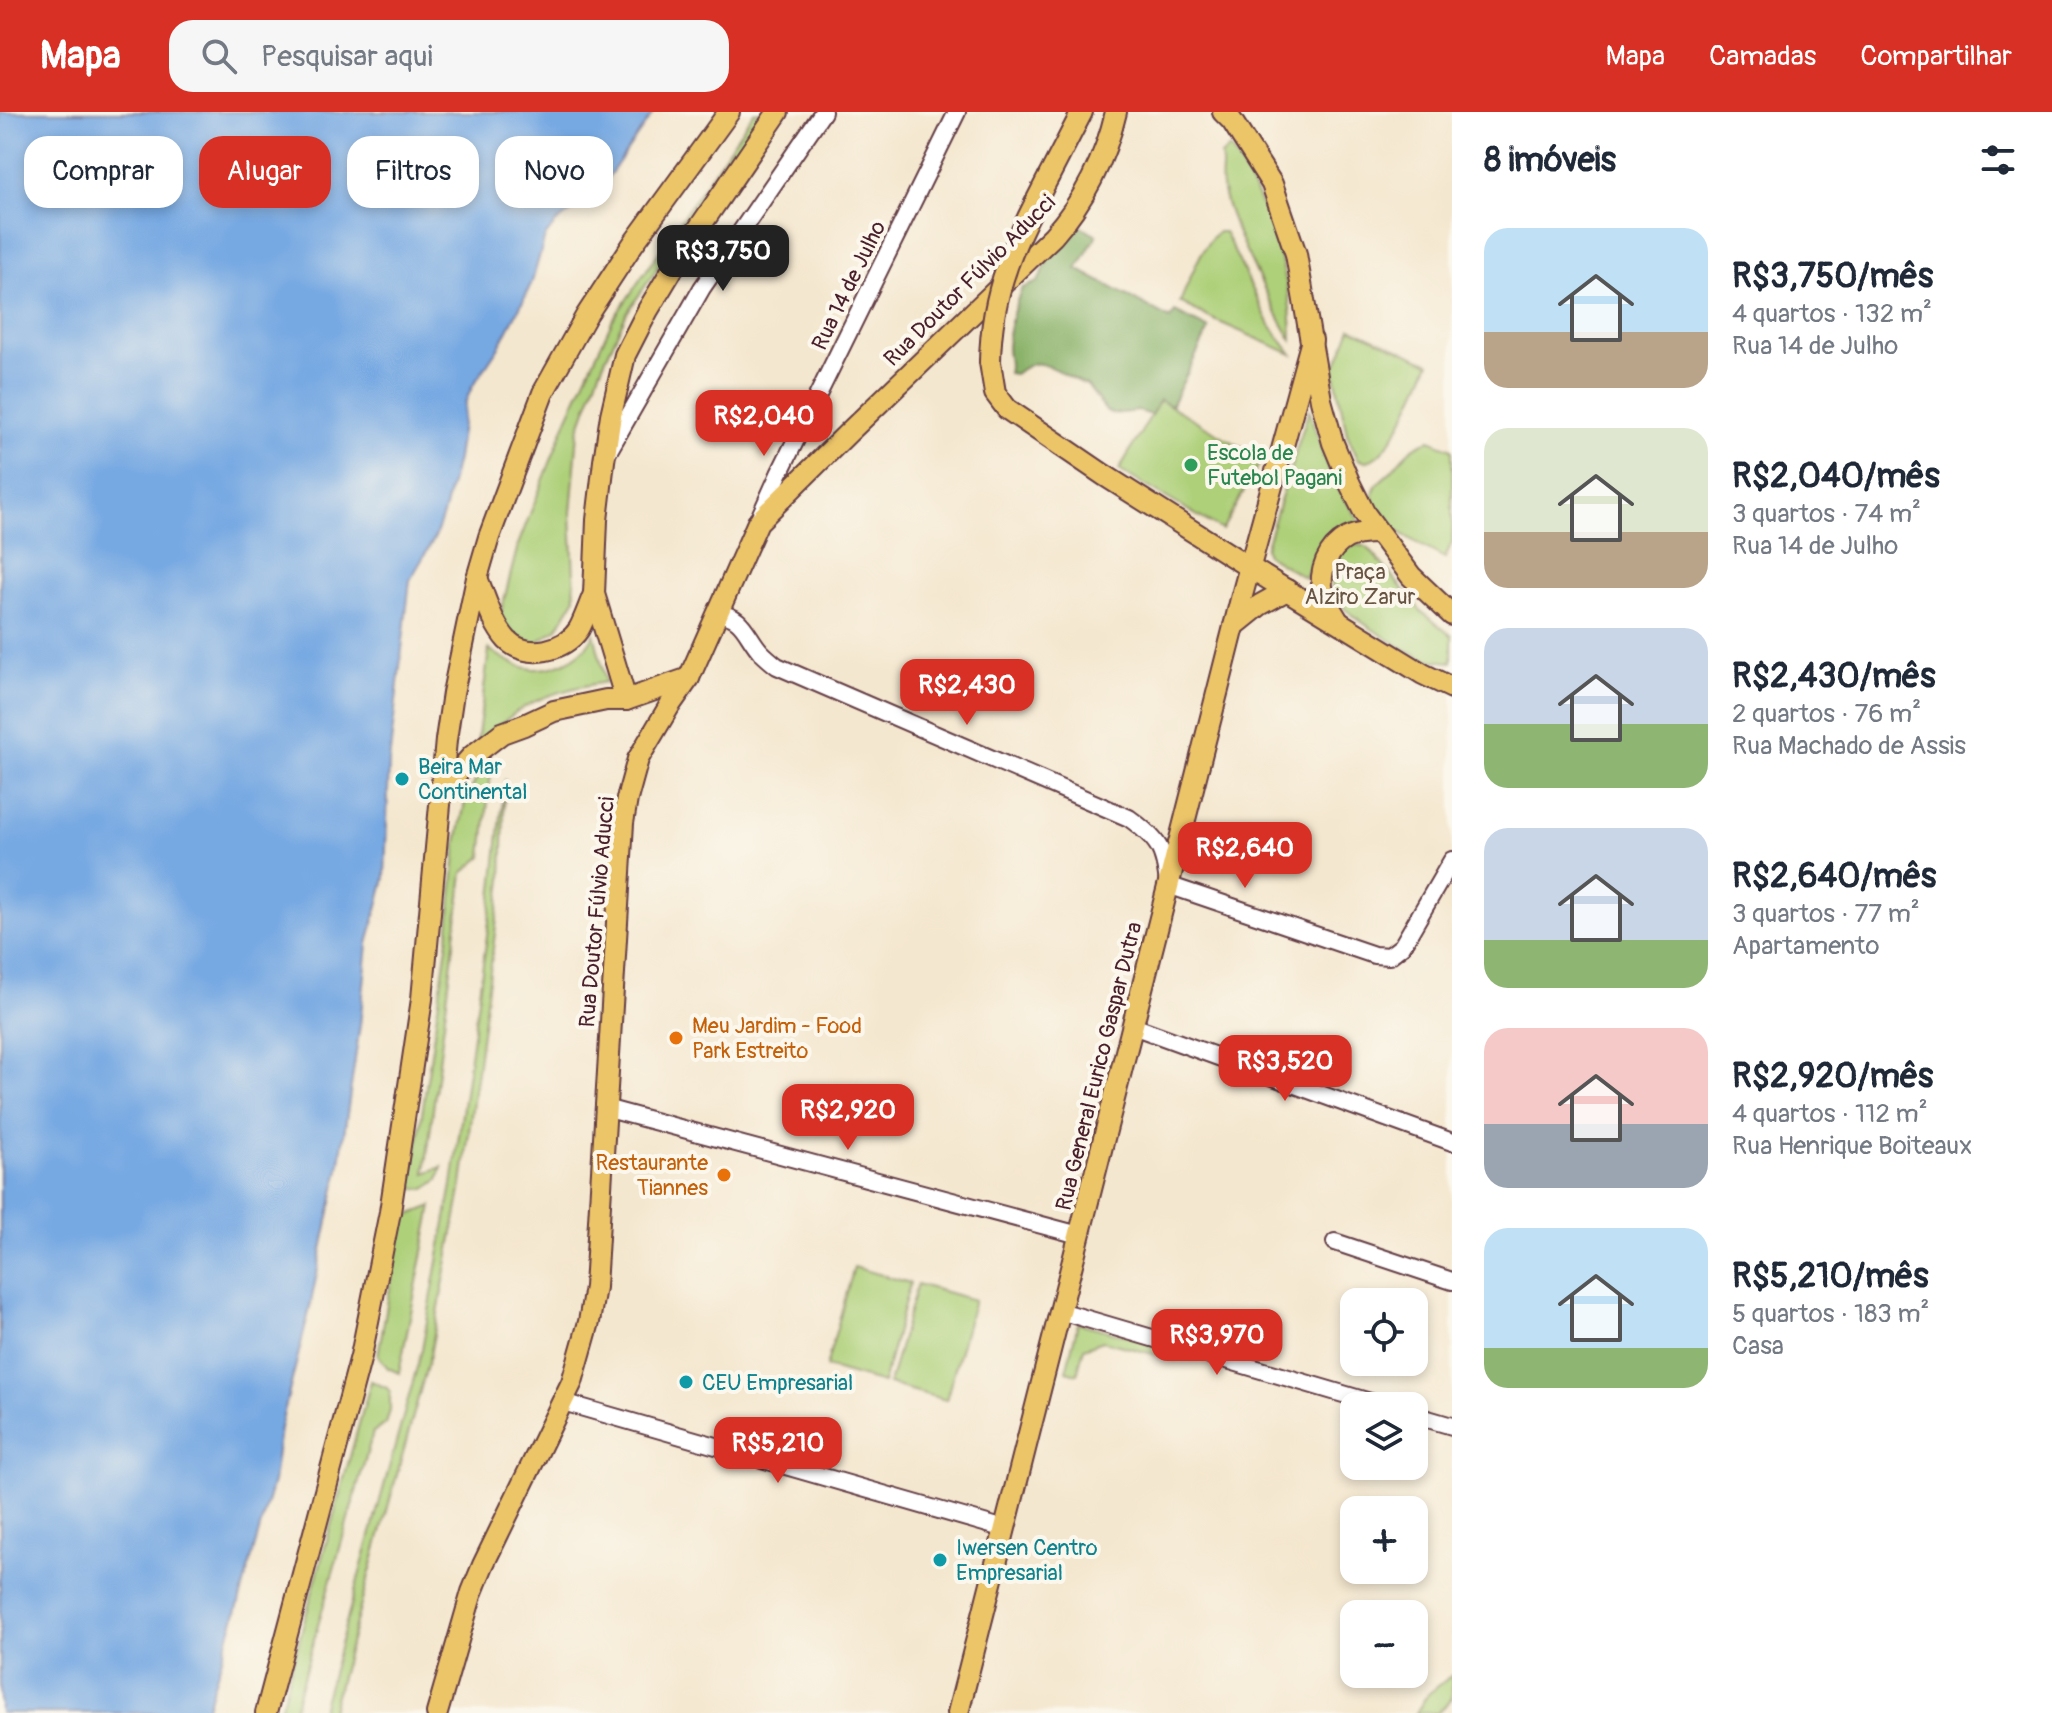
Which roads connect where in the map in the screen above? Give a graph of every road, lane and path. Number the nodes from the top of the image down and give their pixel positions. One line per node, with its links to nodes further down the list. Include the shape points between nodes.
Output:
1 (729, 112): 14 (main road, via 633,244 543,393)
2 (778, 112): 10 (main road, via 684,250 625,355)
3 (823, 112): 10 (street, via 702,288)
4 (957, 112): 11 (street, Rua 14 de Julho)
5 (1082, 112): 13 (main road, bridge, via 1000,282 990,362 995,393 1007,409)
6 (1116, 112): 11 (main road, Rua Doutor Fúlvio Aducci, via 1096,172 1053,236)
7 (1223, 112): 8 (main road, via 1272,184 1296,254)
8 (1312, 340): 9 (main road); 13 (main road, Rua General Eurico Gaspar Dutra)
9 (1315, 360): 12 (main road, via 1333,443); 13 (main road, Rua General Eurico Gaspar Dutra)
10 (604, 461): 16 (main road)
11 (758, 522): 17 (main road, Rua Doutor Fúlvio Aducci)
12 (1378, 533): 18 (main road, via 1411,576); 19 (main road, via 1347,538 1326,561 1323,592)
13 (1253, 569): 15 (main road); 20 (main road, Rua General Eurico Gaspar Dutra)
14 (477, 578): 16 (main road, via 495,623 509,642 539,653 578,631); 24 (main road, via 453,693)
15 (1287, 590): 19 (main road); 20 (main road)
16 (594, 594): 23 (main road)
17 (718, 614): 21 (main road, Rua Doutor Fúlvio Aducci); 26 (street, via 739,621 777,666 1129,818 1162,851)
18 (1452, 615)
19 (1339, 622): 22 (main road)
20 (1234, 626): 26 (main road, Rua General Eurico Gaspar Dutra)
21 (689, 678): 23 (main road); 28 (main road, Rua Doutor Fúlvio Aducci, via 638,759 627,799)
22 (1452, 688)
23 (626, 700): 24 (main road, via 554,711 502,733)
24 (442, 790): 39 (main road, via 422,999 390,1212 361,1356)
25 (1452, 860): 26 (street, via 1402,946 1389,956)
26 (1168, 885): 27 (main road, Rua General Eurico Gaspar Dutra)
27 (1133, 1026): 29 (street); 30 (main road, Rua General Eurico Gaspar Dutra)
28 (605, 1108): 30 (street); 35 (main road, Rua Doutor Fúlvio Aducci, via 595,1287 581,1357)
29 (1452, 1142)
30 (1079, 1235): 33 (main road, Rua General Eurico Gaspar Dutra)
31 (1335, 1242): 32 (street)
32 (1452, 1281)
33 (1060, 1311): 34 (street); 38 (main road, Rua General Eurico Gaspar Dutra)
34 (1340, 1393)
35 (563, 1402): 38 (street); 40 (main road, Rua Doutor Fúlvio Aducci, via 472,1592)
36 (1428, 1419): 37 (street)
37 (1452, 1426)
38 (1005, 1529): 41 (main road, Rua General Eurico Gaspar Dutra)
39 (266, 1713)
40 (437, 1713)
41 (958, 1713)

